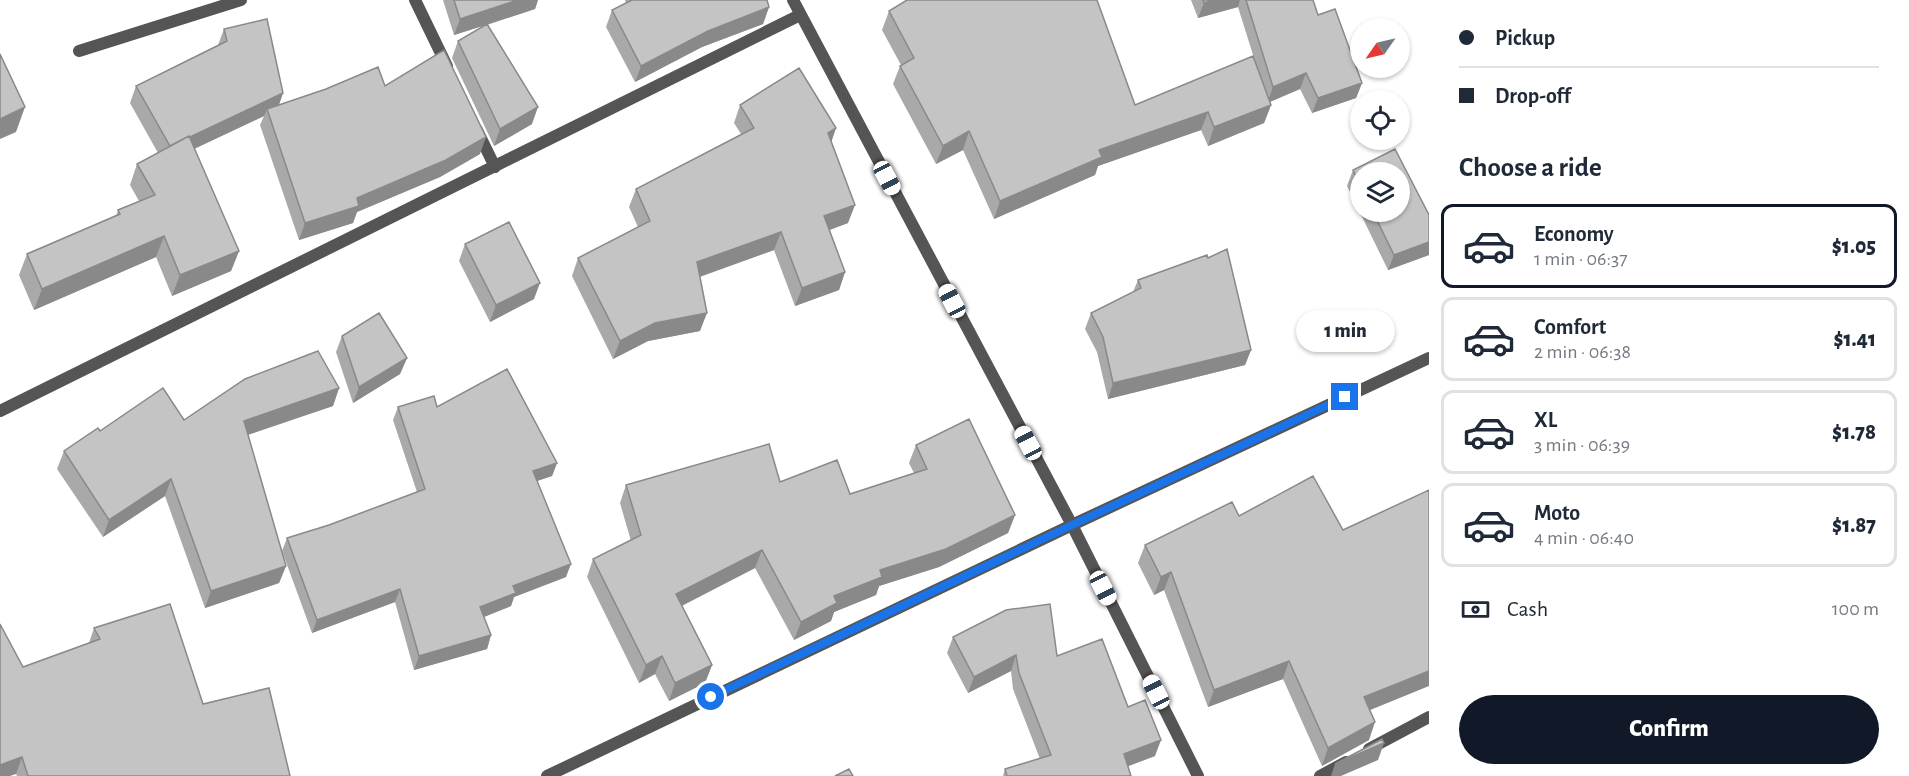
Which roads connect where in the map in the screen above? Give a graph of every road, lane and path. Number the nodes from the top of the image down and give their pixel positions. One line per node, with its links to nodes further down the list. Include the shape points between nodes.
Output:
1 (241, 0): 5 (street)
2 (415, 0): 6 (street)
3 (793, 0): 4 (street)
4 (800, 15): 8 (street); 11 (street)
5 (79, 51)
6 (450, 73)
7 (470, 115): 8 (street)
8 (495, 167): 10 (street)
9 (1429, 358): 11 (street)
10 (0, 411)
11 (1072, 525): 13 (street); 14 (street)
12 (1429, 717): 15 (street)
13 (547, 776)
14 (1198, 776)
15 (1320, 776)

